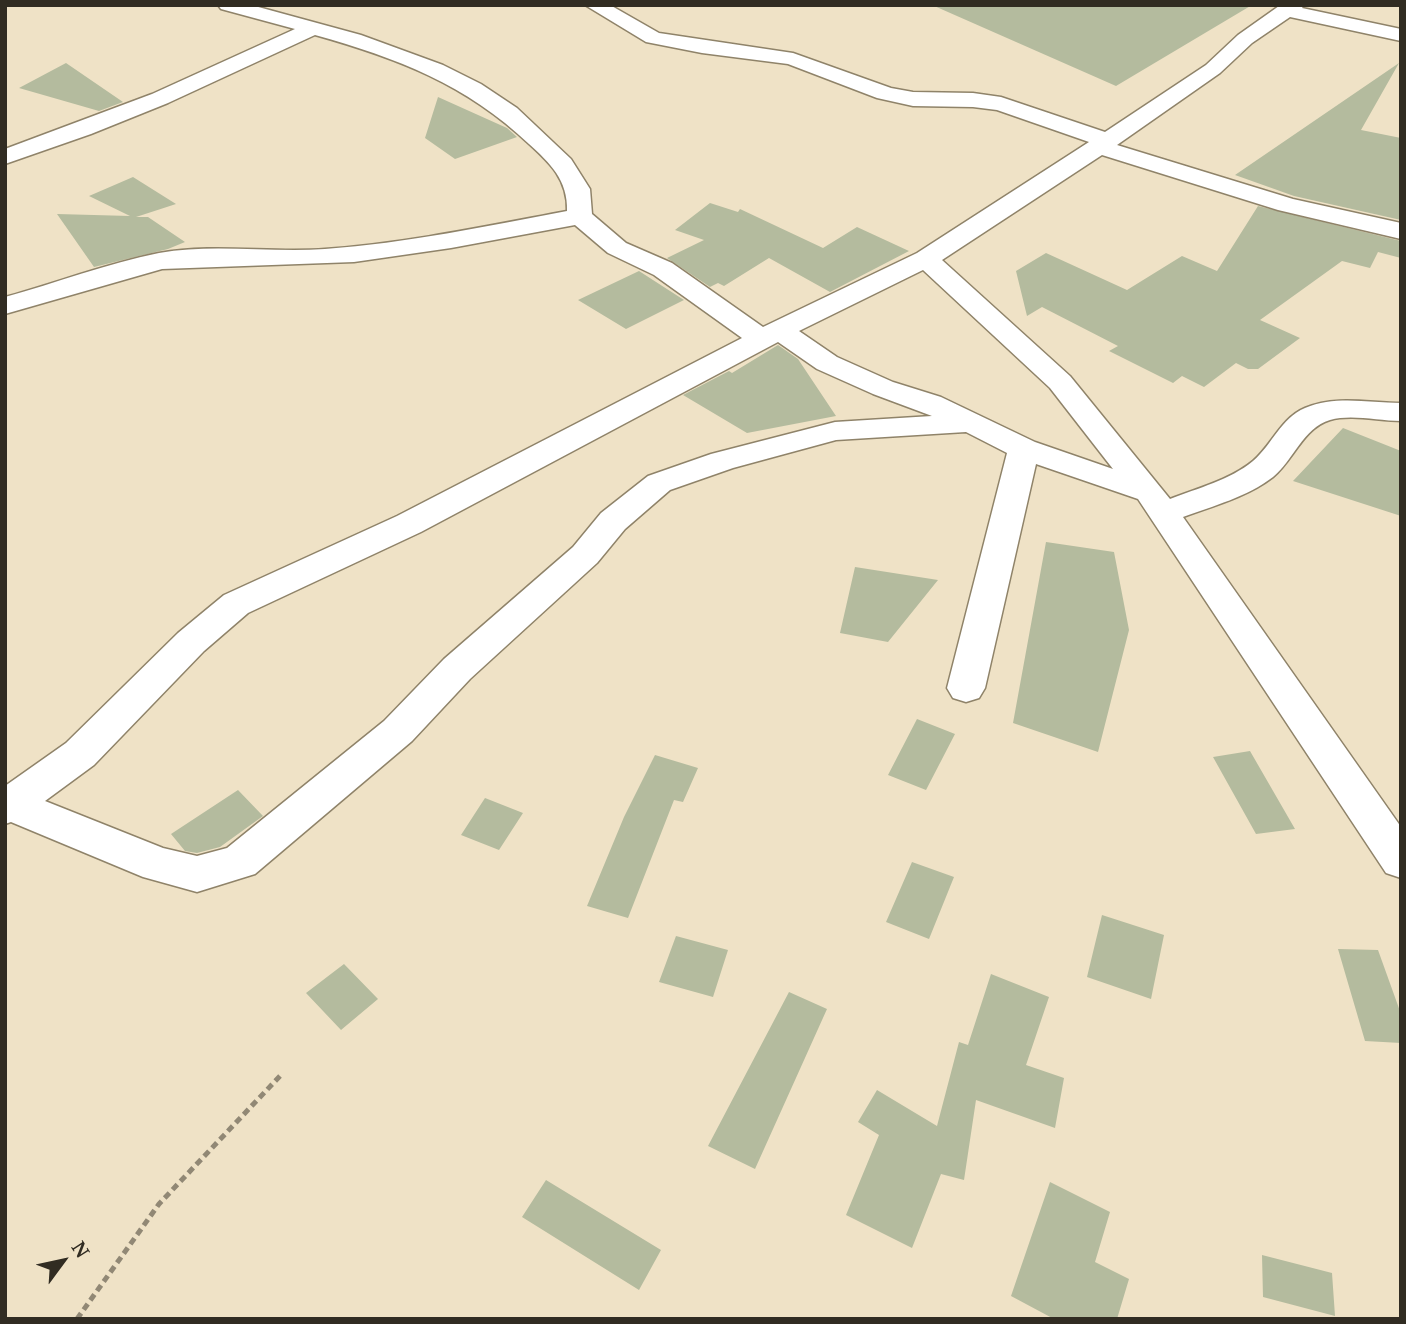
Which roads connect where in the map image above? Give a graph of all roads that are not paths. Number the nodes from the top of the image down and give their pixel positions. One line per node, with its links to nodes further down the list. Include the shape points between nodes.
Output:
1 (228, 5): 4 (street)
2 (595, 5): 6 (street, via 653,38 793,59 914,99 1001,104)
3 (1290, 8): 5 (street); 6 (street, via 1213,69)
4 (311, 29): 7 (street, via 128,112); 8 (street, via 389,51 474,87 535,136 566,169 579,189)
5 (1401, 35)
6 (1104, 144): 9 (street, via 1287,205); 10 (street)
7 (5, 157)
8 (580, 216): 11 (street, via 389,250 321,257 160,261); 12 (street, via 617,248 663,269)
9 (1401, 231)
10 (926, 259): 12 (street); 16 (street, via 1060,382)
11 (5, 306)
12 (770, 334): 14 (street); 18 (street, via 409,524 236,604 191,642 80,754)
13 (1401, 412): 16 (street, via 1315,415 1294,429 1277,458 1254,476)
14 (968, 423): 15 (street); 18 (street, via 835,431 659,483 457,669 398,731 240,862 197,874 158,865)
15 (1024, 449): 16 (street); 17 (street)
16 (1157, 502): 19 (street)
17 (967, 688)
18 (9, 806)
19 (1401, 861)

